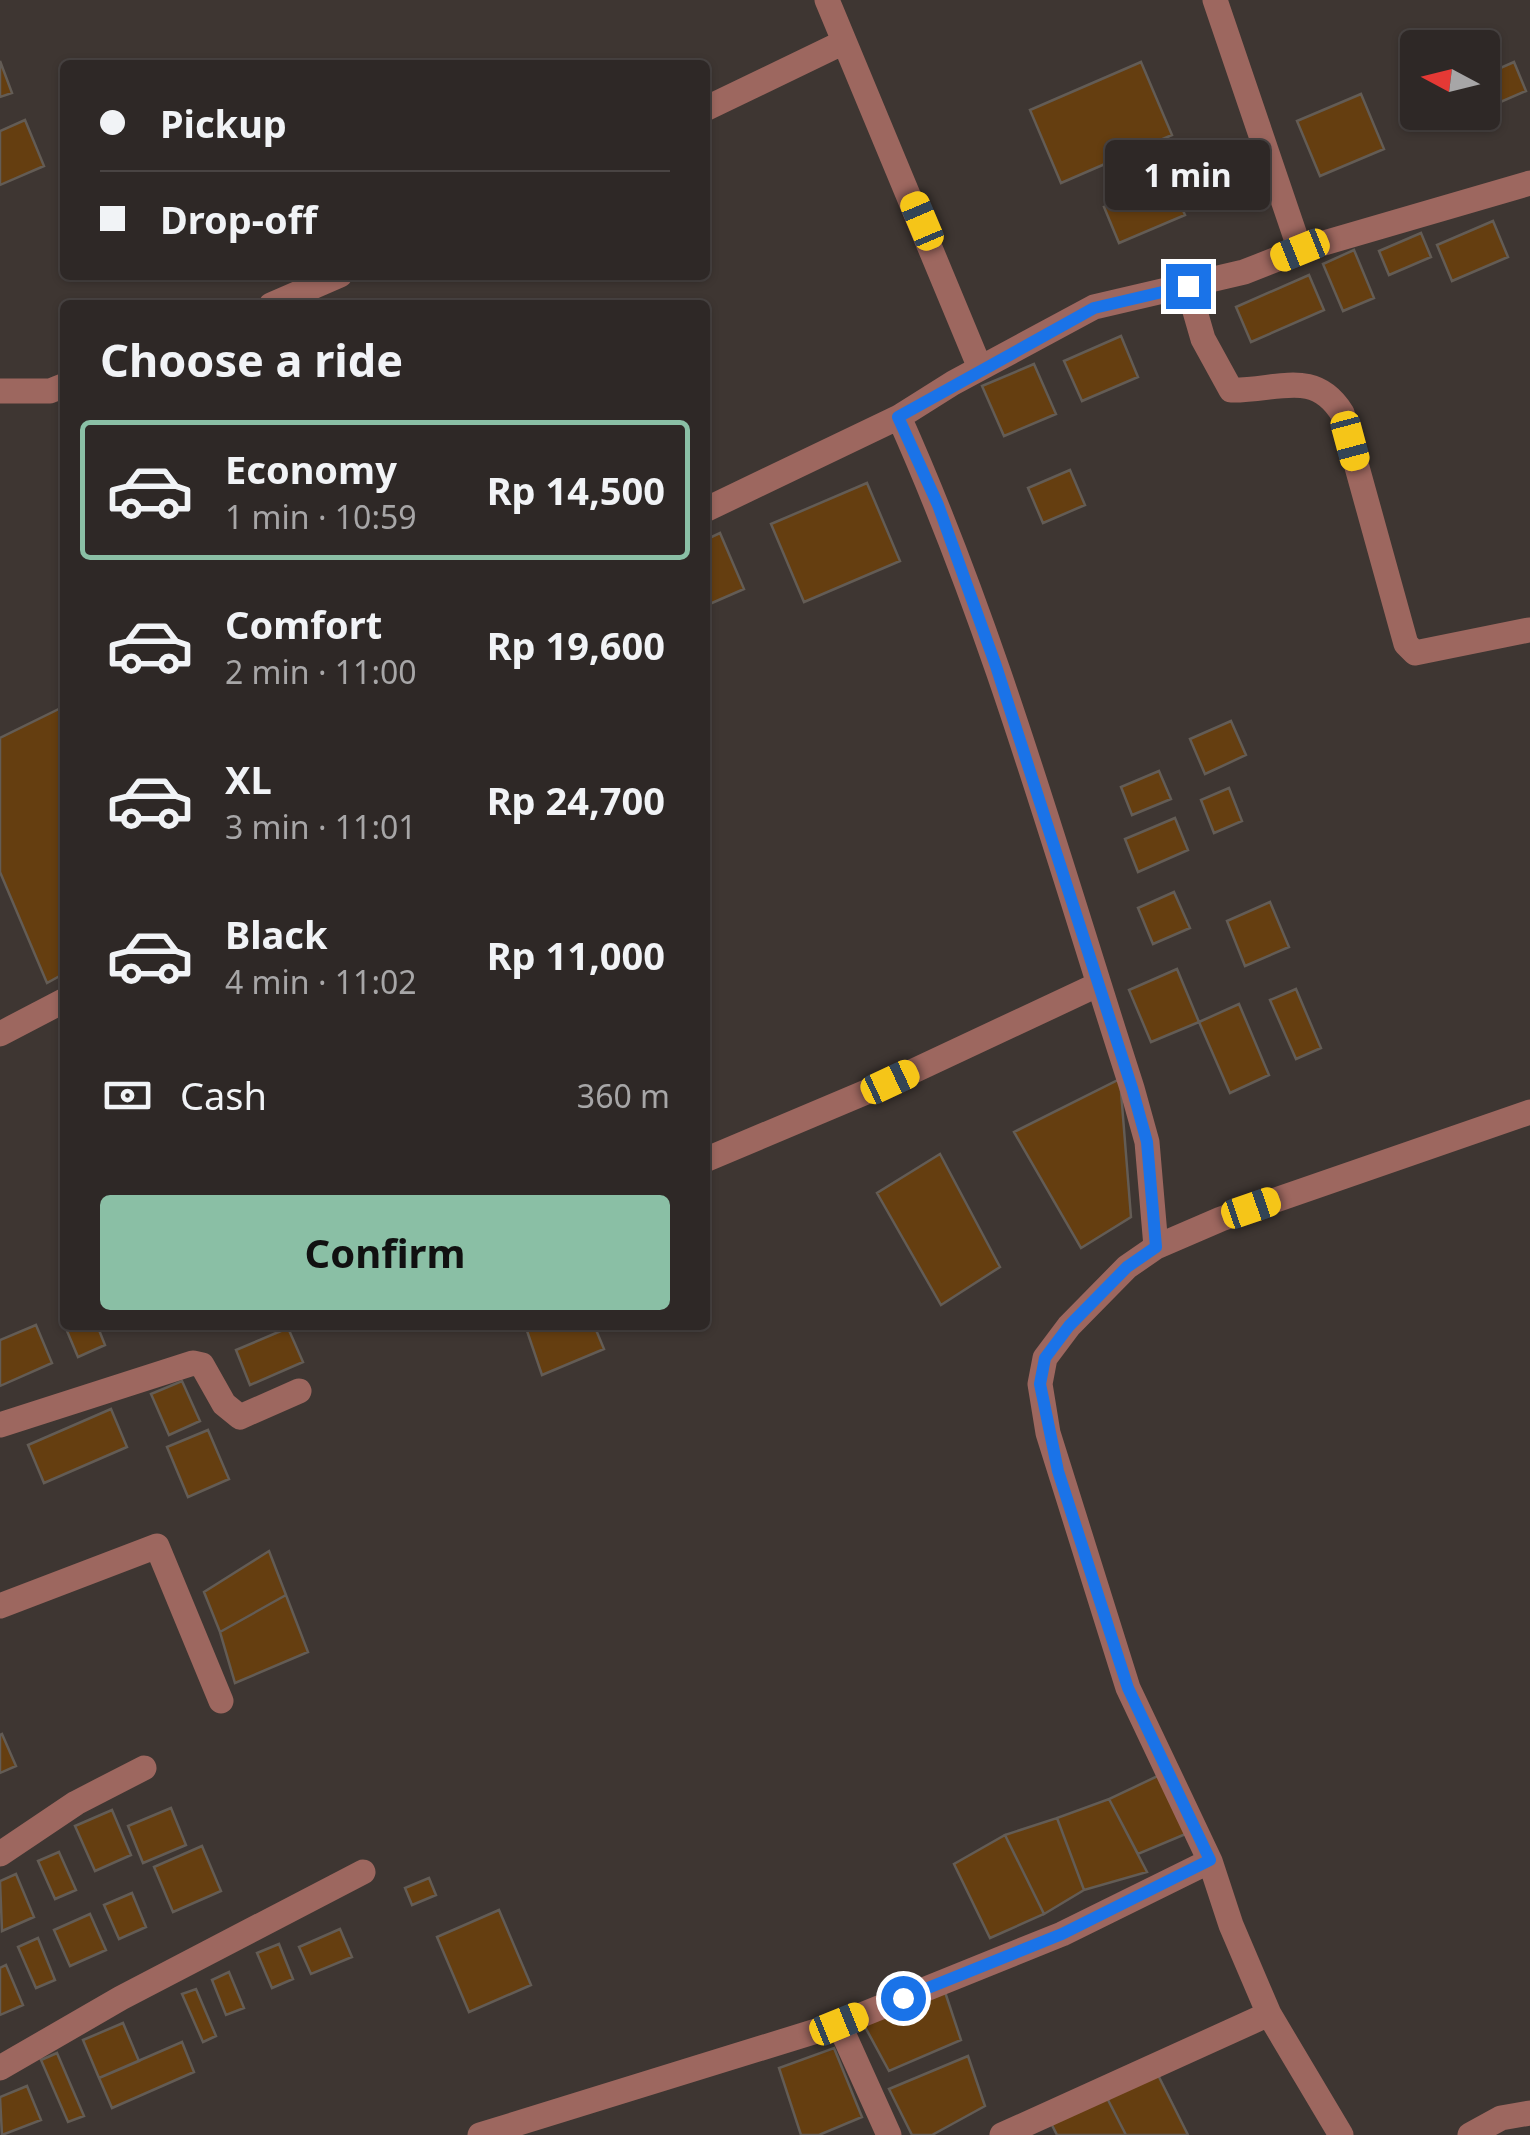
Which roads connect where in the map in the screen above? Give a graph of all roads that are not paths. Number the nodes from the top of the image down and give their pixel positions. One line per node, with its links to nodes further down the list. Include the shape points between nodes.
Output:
1 (828, 0): 3 (street)
2 (1215, 0): 6 (street)
3 (844, 42): 4 (street); 10 (street)
4 (710, 107)
5 (1530, 183): 6 (street)
6 (1300, 250): 8 (street)
7 (328, 280): 9 (street)
8 (1188, 286): 10 (street, via 1094,308); 15 (street, via 1203,339 1231,390 1313,384 1330,393 1342,413 1406,644 1415,653 1432,653)
9 (282, 300)
10 (980, 368): 13 (street)
11 (60, 387): 12 (street)
12 (0, 391)
13 (898, 417): 14 (street); 16 (street, via 986,636)
14 (710, 508)
15 (1529, 630)
16 (1097, 985): 20 (street); 21 (street, via 1147,1142)
17 (60, 1003): 18 (street)
18 (0, 1034)
19 (1530, 1112): 21 (street)
20 (710, 1158)
21 (1156, 1247): 28 (street, via 1069,1326 1045,1358 1040,1384 1058,1471 1128,1688)
22 (299, 1391): 23 (street, via 240,1416 224,1404 202,1365 192,1364)
23 (0, 1425)
24 (0, 1606): 25 (street, via 157,1546)
25 (221, 1701)
26 (144, 1768): 27 (street)
27 (0, 1854)
28 (1210, 1860): 30 (street); 31 (street, via 1062,1934)
29 (363, 1872): 32 (street)
30 (1269, 2014): 36 (street); 37 (street)
31 (839, 2024): 34 (street); 35 (street)
32 (0, 2068)
33 (1530, 2113): 38 (street, via 1501,2118)
34 (480, 2135)
35 (889, 2135)
36 (1002, 2135)
37 (1341, 2135)
38 (1470, 2135)

